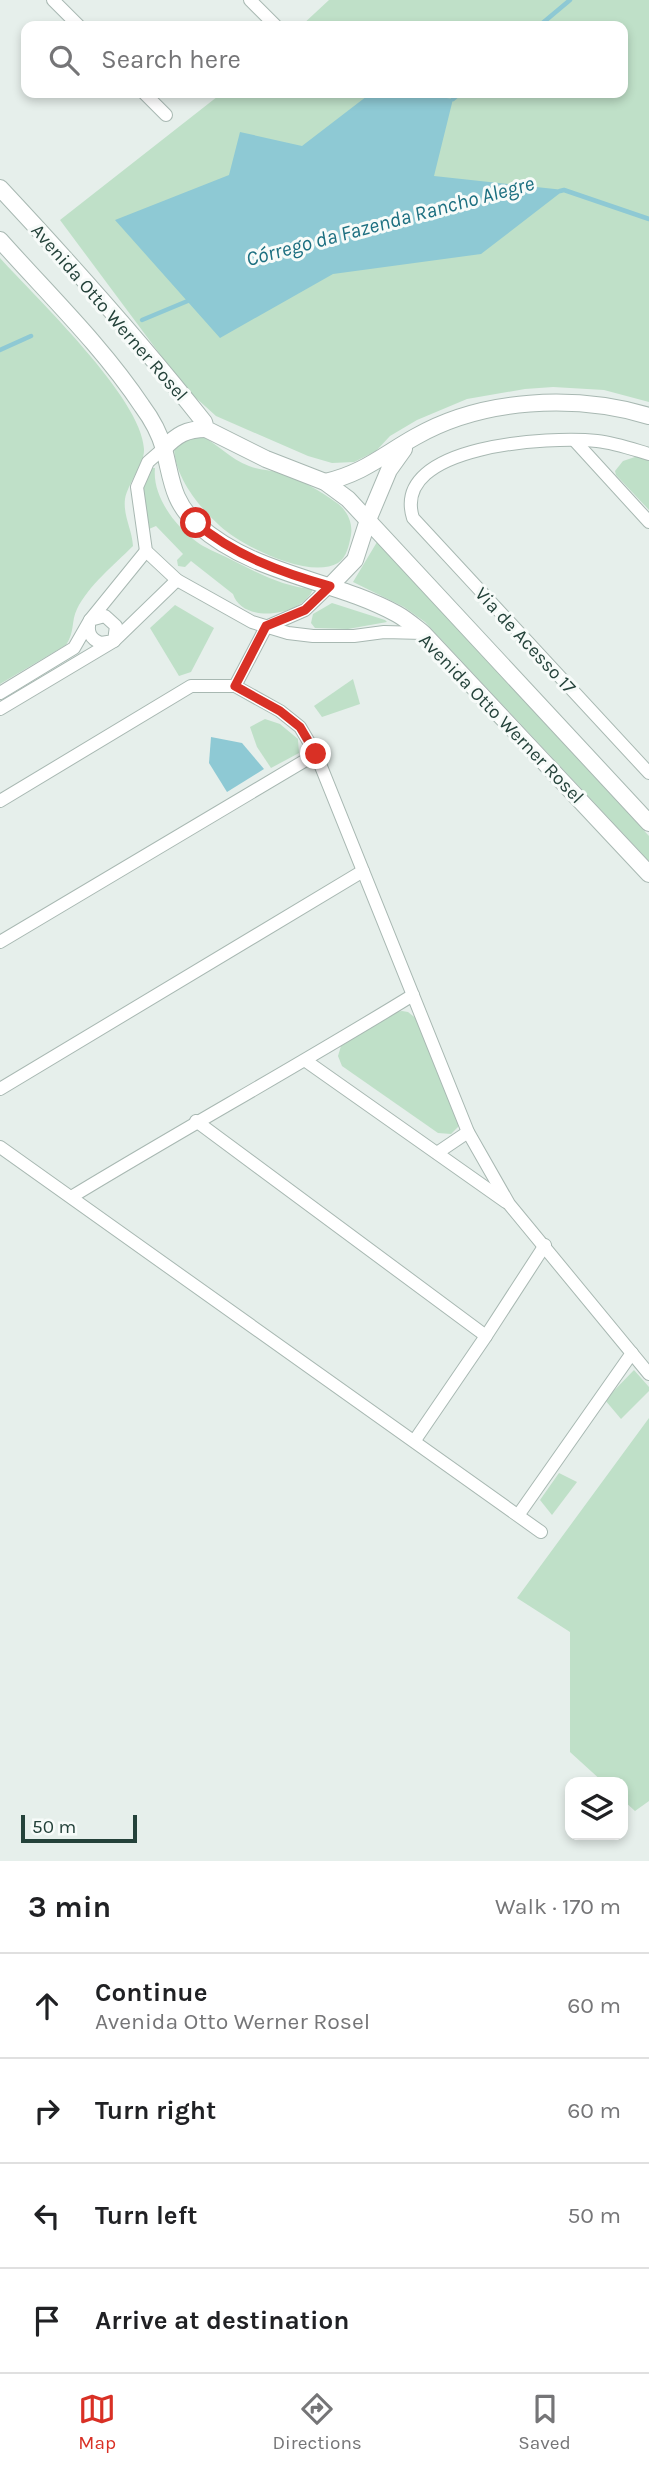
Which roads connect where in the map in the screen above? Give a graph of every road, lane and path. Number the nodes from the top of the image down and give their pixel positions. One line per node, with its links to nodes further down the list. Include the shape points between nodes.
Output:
1 (53, 0): 3 (street)
2 (250, 0): 4 (street)
3 (74, 21)
4 (271, 21)
5 (149, 98): 6 (street)
6 (166, 115)
7 (0, 188): 10 (street, Avenida Otto Werner Rosel, via 118,318 204,422)
8 (0, 240): 13 (street, Avenida Otto Werner Rosel, via 118,372 144,408)
9 (649, 416): 11 (street, via 595,405 528,404 470,414)
10 (205, 429): 13 (street, via 176,435); 15 (street, Avenida Otto Werner Rosel)
11 (416, 437): 15 (street, via 355,474); 16 (street, via 388,470)
12 (575, 441): 14 (street, via 596,441); 17 (street); 29 (street, Via de Acesso 17, via 501,445 461,455 421,477 411,493 413,518)
13 (164, 448): 18 (street, via 148,462 137,487); 20 (street, Avenida Otto Werner Rosel, via 175,493 205,531 265,564)
14 (649, 454)
15 (325, 482): 16 (street, Avenida Otto Werner Rosel)
16 (368, 520): 20 (street, via 355,561); 31 (street, Avenida Otto Werner Rosel)
17 (649, 522)
18 (146, 551): 19 (street); 21 (street)
19 (177, 580): 22 (street); 24 (street)
20 (330, 586): 22 (street, via 305,610); 23 (street, Avenida Otto Werner Rosel, via 397,614)
21 (90, 620): 24 (street, via 92,638 101,643); 24 (street, via 104,616 113,622); 26 (street, via 74,648)
22 (266, 626): 23 (street, via 313,636); 25 (street)
23 (423, 633): 33 (street, Avenida Otto Werner Rosel)
24 (114, 640): 27 (street)
25 (235, 686): 28 (street, via 300,727); 30 (street, via 191,686)
26 (0, 693)
27 (0, 709)
28 (316, 754): 32 (street); 34 (street)
29 (649, 773)
30 (0, 801)
31 (649, 823)
32 (363, 872): 35 (street); 37 (street)
33 (649, 874)
34 (0, 942)
35 (413, 995): 36 (street); 39 (street)
36 (306, 1061): 38 (street); 41 (street)
37 (0, 1089)
38 (196, 1121): 42 (street); 45 (street)
39 (468, 1132): 41 (street); 43 (street)
40 (0, 1147): 42 (street)
41 (437, 1153): 43 (street)
42 (73, 1196): 48 (street)
43 (509, 1204): 44 (street)
44 (545, 1245): 45 (street); 46 (street)
45 (486, 1336): 48 (street)
46 (632, 1353): 47 (street); 49 (street)
47 (649, 1374)
48 (415, 1440): 49 (street)
49 (519, 1514): 50 (street)
50 (541, 1532)

